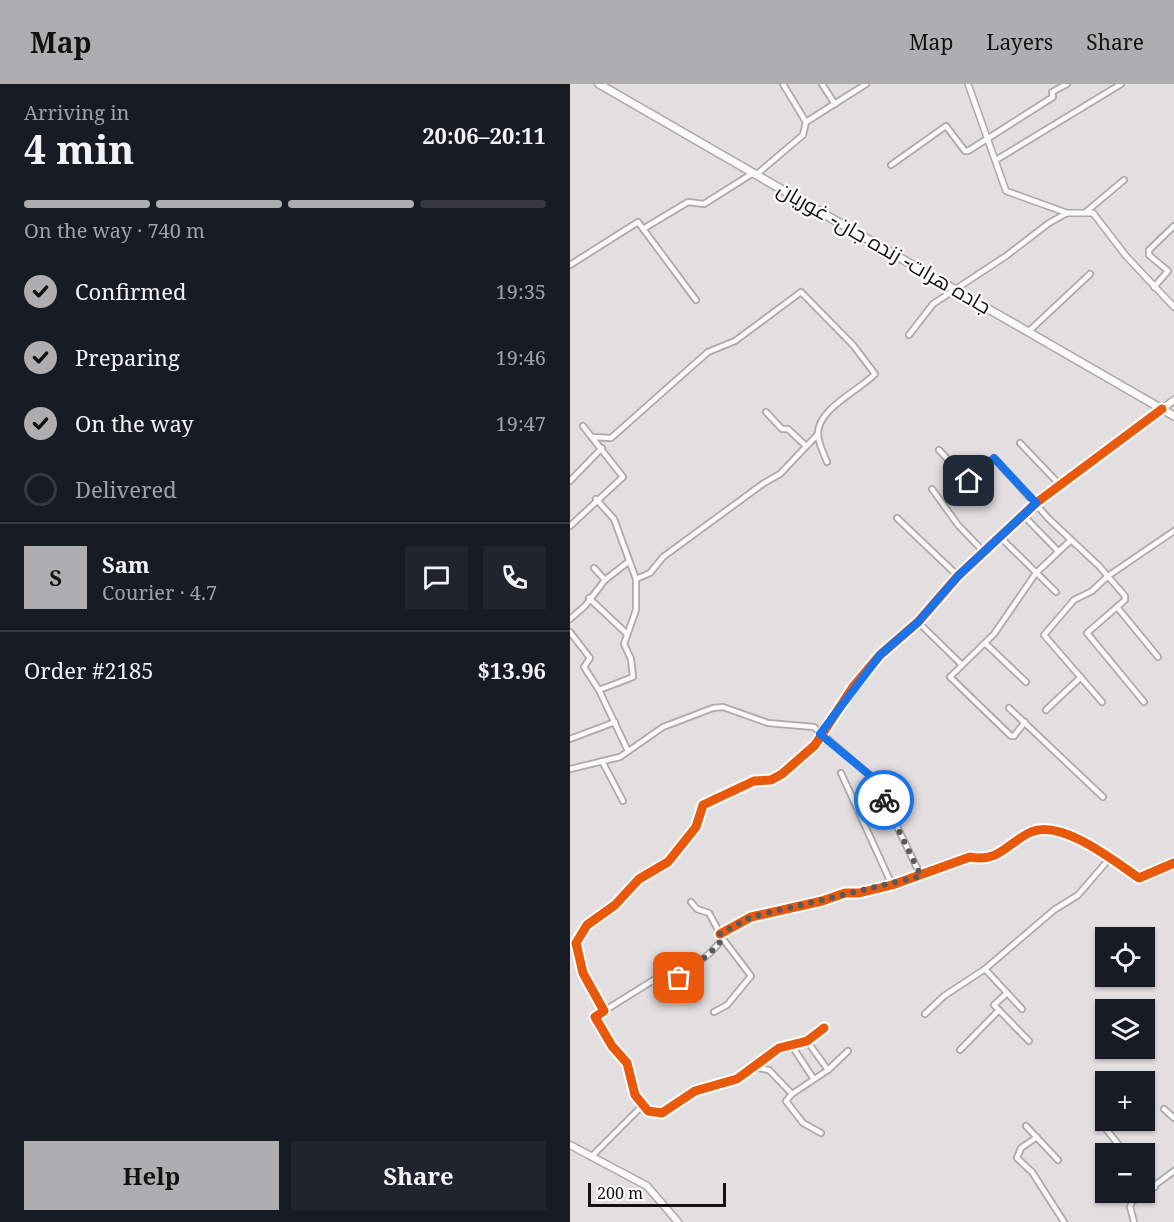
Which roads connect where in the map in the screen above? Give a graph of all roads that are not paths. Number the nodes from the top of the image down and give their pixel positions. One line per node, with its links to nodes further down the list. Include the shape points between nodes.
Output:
1 (599, 84): 14 (main road, جاده هرات- زنده جان- غوریان)
2 (783, 84): 10 (street)
3 (822, 84): 9 (street)
4 (866, 84): 8 (street)
5 (968, 84): 11 (street)
6 (1067, 84): 11 (street)
7 (1121, 84): 12 (street)
8 (857, 87): 9 (street)
9 (835, 104): 10 (street)
10 (806, 122): 14 (street, via 802,135)
11 (988, 140): 12 (street); 13 (street, via 966,152 946,126)
12 (996, 160): 17 (street, via 1006,190)
13 (891, 165)
14 (756, 173): 19 (street, via 704,204 688,202); 23 (main road, جاده هرات- زنده جان- غوریان)
15 (1124, 180): 16 (street)
16 (1087, 211): 17 (street); 22 (street, via 1093,213)
17 (1067, 213): 23 (street)
18 (1174, 226): 22 (street, via 1149,250 1149,255 1168,270)
19 (643, 228): 20 (street, via 638,222); 24 (street)
20 (570, 266)
21 (1090, 274): 26 (street)
22 (1154, 287): 25 (street)
23 (955, 291): 26 (main road, جاده هرات- زنده جان- غوریان); 27 (street, via 926,310)
24 (696, 300)
25 (1174, 307)
26 (1028, 332): 30 (main road, جاده هرات- زنده جان- غوریان)
27 (909, 335)
28 (1174, 400): 30 (main road)
29 (766, 412): 35 (street)
30 (1170, 415): 40 (street)
31 (583, 426): 33 (street)
32 (818, 434): 33 (street, via 829,411 875,374 853,345 801,292 735,341 708,352 611,438); 35 (street); 38 (street)
33 (592, 437): 36 (street)
34 (1020, 443): 40 (street)
35 (806, 446): 57 (street, via 780,474 672,550 650,573)
36 (602, 448): 39 (street); 42 (street, via 623,477)
37 (939, 450): 43 (street, via 968,481 995,459)
38 (827, 462)
39 (570, 481)
40 (1060, 485): 43 (street)
41 (932, 489): 51 (street, via 957,525)
42 (596, 499): 46 (street); 52 (street, via 614,519)
43 (1036, 503): 44 (street); 49 (street)
44 (1023, 515): 48 (street); 50 (street)
45 (897, 518): 55 (street)
46 (570, 526)
47 (1174, 531): 56 (street)
48 (1000, 537): 51 (street); 54 (street)
49 (1071, 540): 50 (street); 56 (street)
50 (1058, 551): 54 (street)
51 (984, 552): 55 (street)
52 (628, 561): 57 (street); 58 (street)
53 (594, 568): 58 (street)
54 (1036, 573): 59 (street); 66 (street)
55 (958, 576): 63 (street)
56 (1108, 576): 61 (street, via 1126,598); 69 (street, via 1068,606 1044,636)
57 (636, 579): 65 (street, via 636,610)
58 (604, 580): 60 (street)
59 (1056, 592)
60 (590, 598): 62 (street); 65 (street)
61 (1116, 607): 67 (street); 73 (street, via 1087,635)
62 (570, 619)
63 (918, 622): 68 (street); 78 (street, via 880,655)
64 (570, 632): 71 (street, via 590,658 584,668)
65 (627, 634): 71 (street, via 624,644 633,677)
66 (986, 643): 68 (street); 70 (street)
67 (1158, 657)
68 (962, 665): 77 (street, via 951,678 1011,736)
69 (1081, 677): 72 (street); 75 (street)
70 (1026, 682)
71 (599, 690): 76 (street)
72 (1102, 702)
73 (1144, 702)
74 (1009, 708): 77 (street)
75 (1046, 710)
76 (615, 722): 79 (street); 80 (street)
77 (1025, 722): 84 (street)
78 (820, 734): 80 (street, via 814,727 768,723 723,707 663,727); 88 (street, via 872,777); 96 (street, via 815,745 782,774 703,805 696,827 668,862 639,879 615,905 582,930 576,943 583,973)
79 (570, 739)
80 (628, 751): 81 (street)
81 (603, 763): 82 (street); 85 (street)
82 (570, 769)
83 (841, 773): 89 (street)
84 (1103, 797)
85 (623, 801)
86 (1110, 858): 87 (street, via 1139,878); 88 (street, via 1051,829 1033,832 992,858 970,857); 92 (street, via 1078,894)
87 (1174, 863)
88 (921, 876): 89 (street)
89 (892, 885): 91 (street, via 751,917)
90 (691, 902): 91 (street, via 709,913)
91 (721, 937): 96 (street, via 710,953 679,978 660,976); 97 (street, via 750,976 727,1005)
92 (985, 969): 93 (street); 98 (street)
93 (1007, 993): 94 (street); 95 (street, via 994,1004)
94 (1022, 1009)
95 (999, 1010): 101 (street); 103 (street)
96 (604, 1011): 109 (street, via 595,1017 627,1063 635,1095)
97 (714, 1012)
98 (925, 1014)
99 (824, 1028): 100 (street)
100 (807, 1041): 102 (street); 106 (street)
101 (1029, 1041)
102 (792, 1046): 105 (street, via 779,1048); 107 (street)
103 (960, 1050)
104 (848, 1051): 106 (street)
105 (753, 1067): 108 (street, via 769,1070); 109 (street, via 737,1079 696,1091 662,1113 648,1111)
106 (828, 1070): 107 (street)
107 (813, 1078): 108 (street)
108 (792, 1094): 114 (street, via 786,1101 803,1123)
109 (644, 1104): 118 (street)
110 (1164, 1109): 111 (street)
111 (1174, 1118)
112 (1026, 1126): 115 (street)
113 (1108, 1131): 116 (street)
114 (821, 1133)
115 (1037, 1137): 119 (street); 124 (street, via 1021,1148 1017,1158 1032,1172)
116 (1117, 1143)
117 (570, 1145): 118 (main road)
118 (591, 1157): 123 (main road, via 647,1186)
119 (1059, 1160)
120 (1174, 1171): 121 (street)
121 (1155, 1188)
122 (1132, 1203): 125 (street)
123 (678, 1222)
124 (1064, 1222)
125 (1134, 1222)

